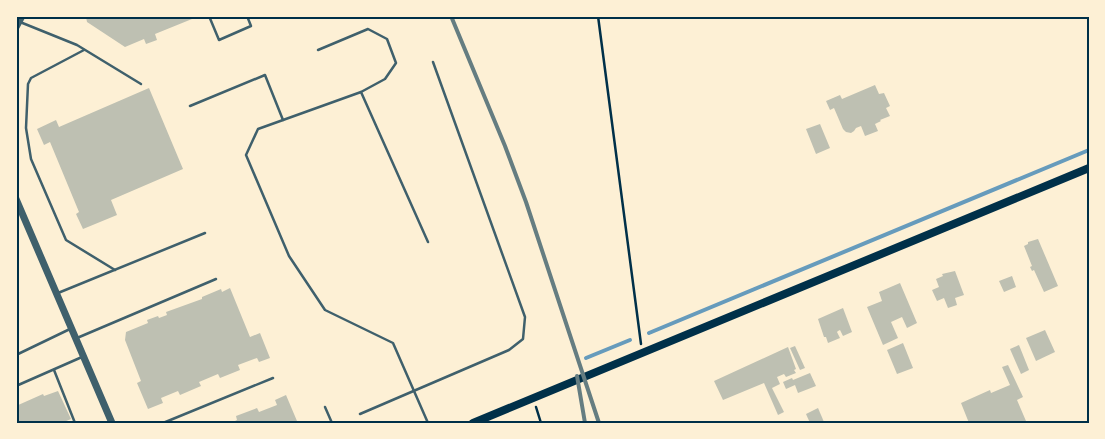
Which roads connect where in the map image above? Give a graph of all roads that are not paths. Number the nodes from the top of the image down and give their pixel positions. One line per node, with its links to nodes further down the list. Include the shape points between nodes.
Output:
1 (209, 16): 2 (lane, via 218,40 251,26)
2 (248, 16)
3 (19, 22): 4 (lane)
4 (84, 50): 7 (lane); 15 (lane, via 31,78 26,128 31,158 66,240)
5 (318, 50): 8 (lane, via 368,29 387,39 396,63 386,79)
6 (433, 62): 25 (lane, via 525,318 523,339 509,350)
7 (141, 84)
8 (361, 92): 10 (lane); 14 (lane)
9 (190, 106): 10 (lane, via 265,75)
10 (283, 120): 25 (lane, via 258,130 246,155 289,256 325,310 393,343)
11 (1089, 168): 33 (main road)
12 (16, 199): 17 (street)
13 (205, 233): 15 (lane)
14 (428, 242)
15 (115, 270): 17 (lane)
16 (216, 279): 19 (lane)
17 (57, 294): 18 (street)
18 (71, 328): 19 (street); 20 (lane)
19 (76, 338): 21 (street)
20 (16, 355)
21 (83, 356): 22 (lane); 29 (street)
22 (54, 370): 24 (lane); 28 (lane)
23 (273, 378): 30 (lane)
24 (16, 386)
25 (415, 390): 27 (lane); 32 (lane)
26 (325, 407): 31 (lane)
27 (360, 414)
28 (75, 423)
29 (112, 423)
30 (163, 423)
31 (332, 423)
32 (428, 423)
33 (473, 423)

